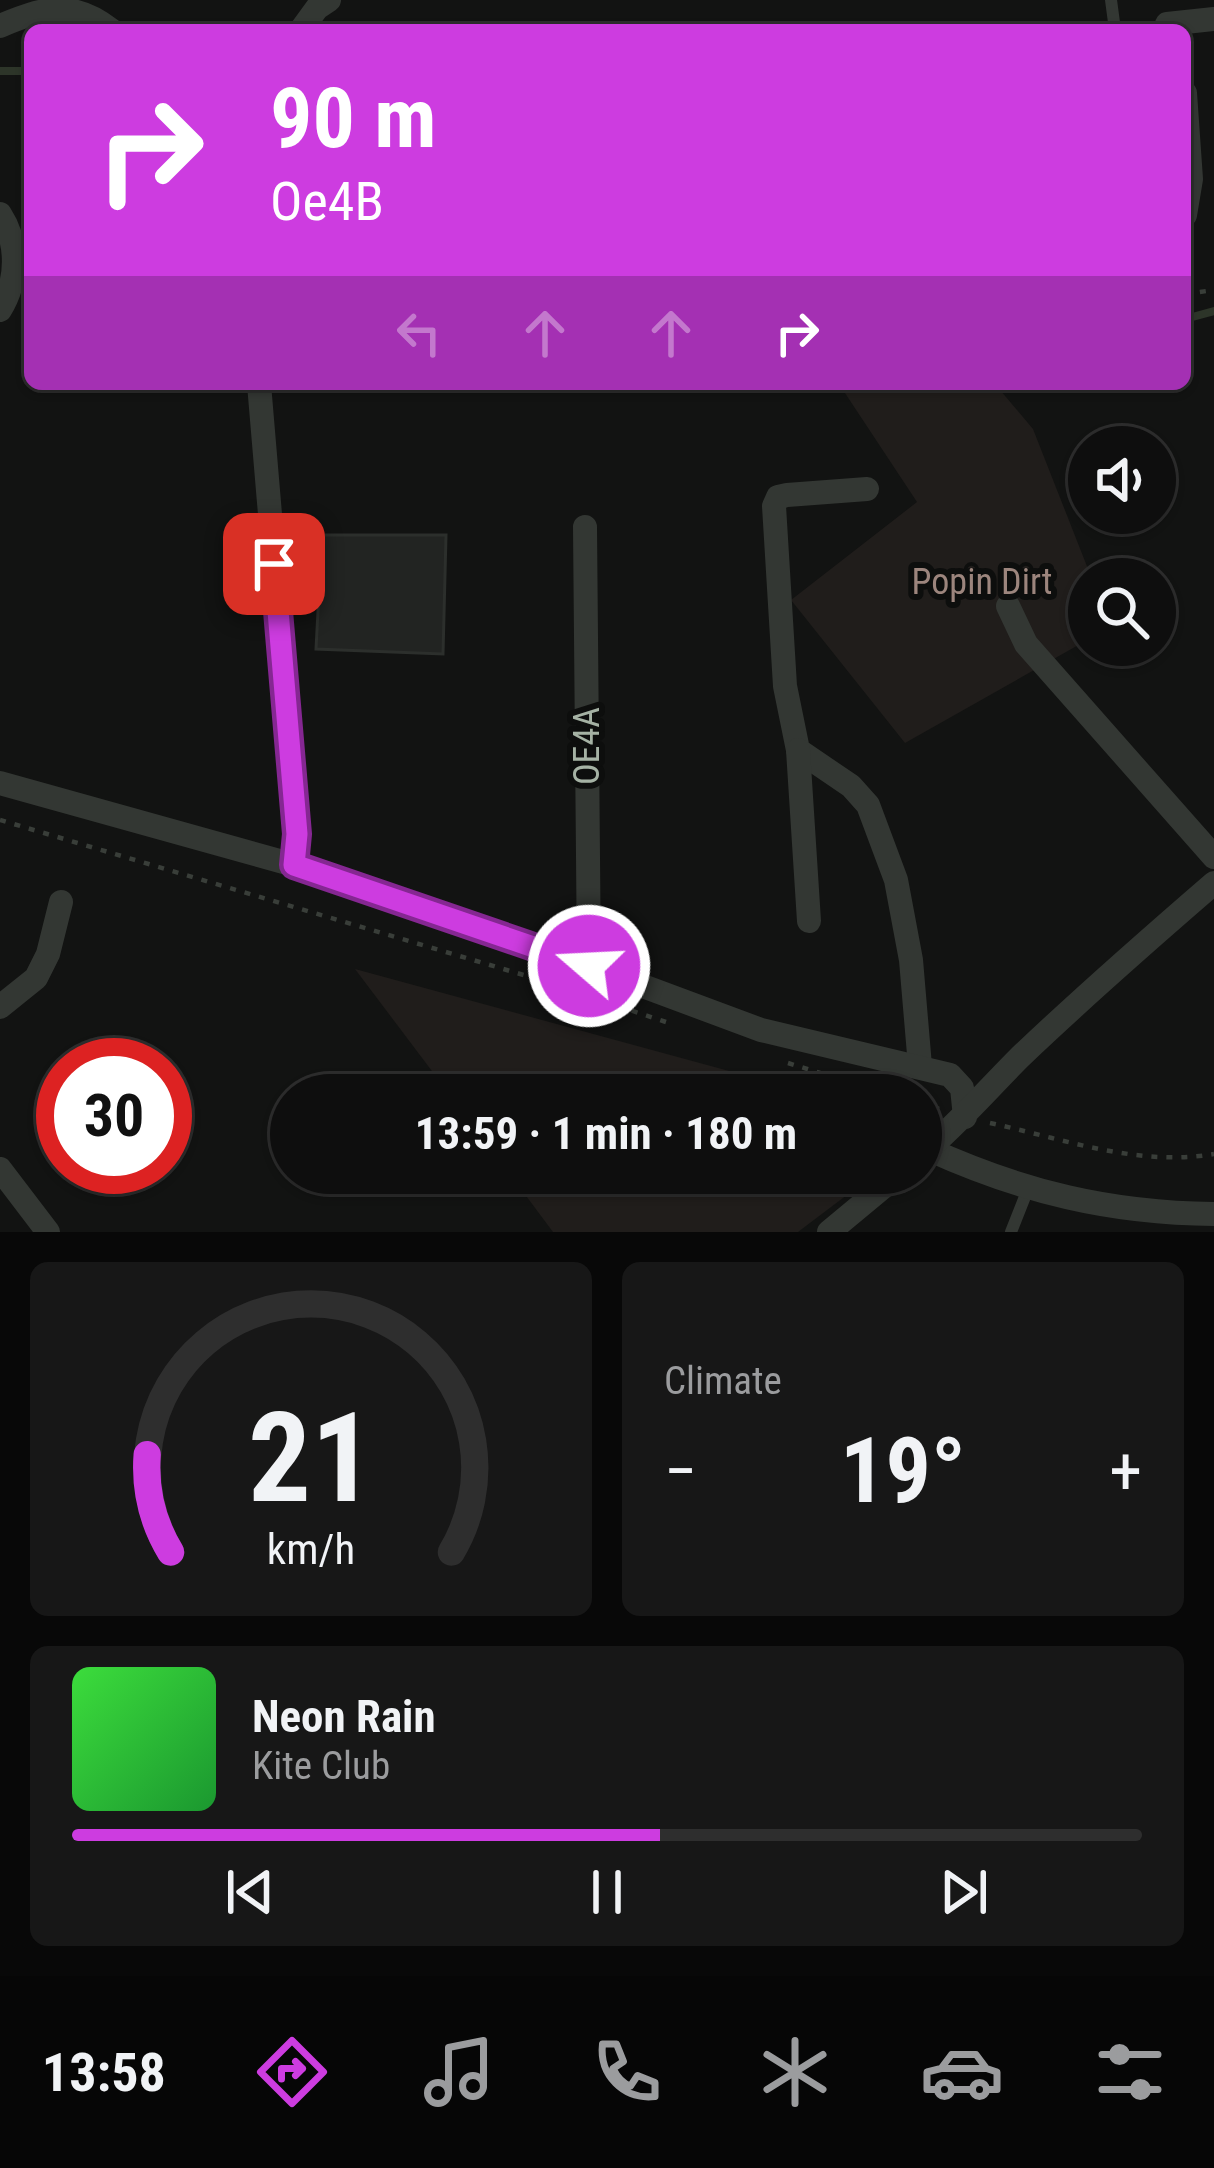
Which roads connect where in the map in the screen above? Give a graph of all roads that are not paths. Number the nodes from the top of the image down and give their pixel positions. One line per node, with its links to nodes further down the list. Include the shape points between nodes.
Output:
1 (329, 0): 5 (street)
2 (1165, 18): 3 (street)
3 (1214, 19)
4 (105, 24): 6 (street, via 68,4)
5 (305, 24)
6 (0, 26)
7 (0, 214): 8 (street, via 15,259)
8 (0, 310)
9 (260, 390): 16 (street)
10 (867, 489): 13 (street, via 787,495 774,506 785,686)
11 (585, 526): 20 (street, OE4A)
12 (1008, 606): 15 (street, via 1026,644)
13 (798, 750): 19 (street); 22 (street, via 868,806 896,880)
14 (0, 783): 16 (street)
15 (1214, 857)
16 (294, 865): 20 (street)
17 (1214, 883): 23 (street, via 1102,980)
18 (61, 902): 21 (street, via 36,978)
19 (809, 922)
20 (589, 966): 22 (street, via 761,1030)
21 (0, 1007)
22 (920, 1066): 23 (street, via 962,1088)
23 (965, 1117): 24 (street)
24 (942, 1137)
25 (942, 1159): 27 (street)
26 (0, 1169): 31 (street)
27 (1028, 1190): 30 (street); 33 (lane)
28 (875, 1194): 32 (street)
29 (1214, 1214): 30 (street)
30 (1147, 1222)
31 (48, 1232)
32 (829, 1232)
33 (1011, 1232)

